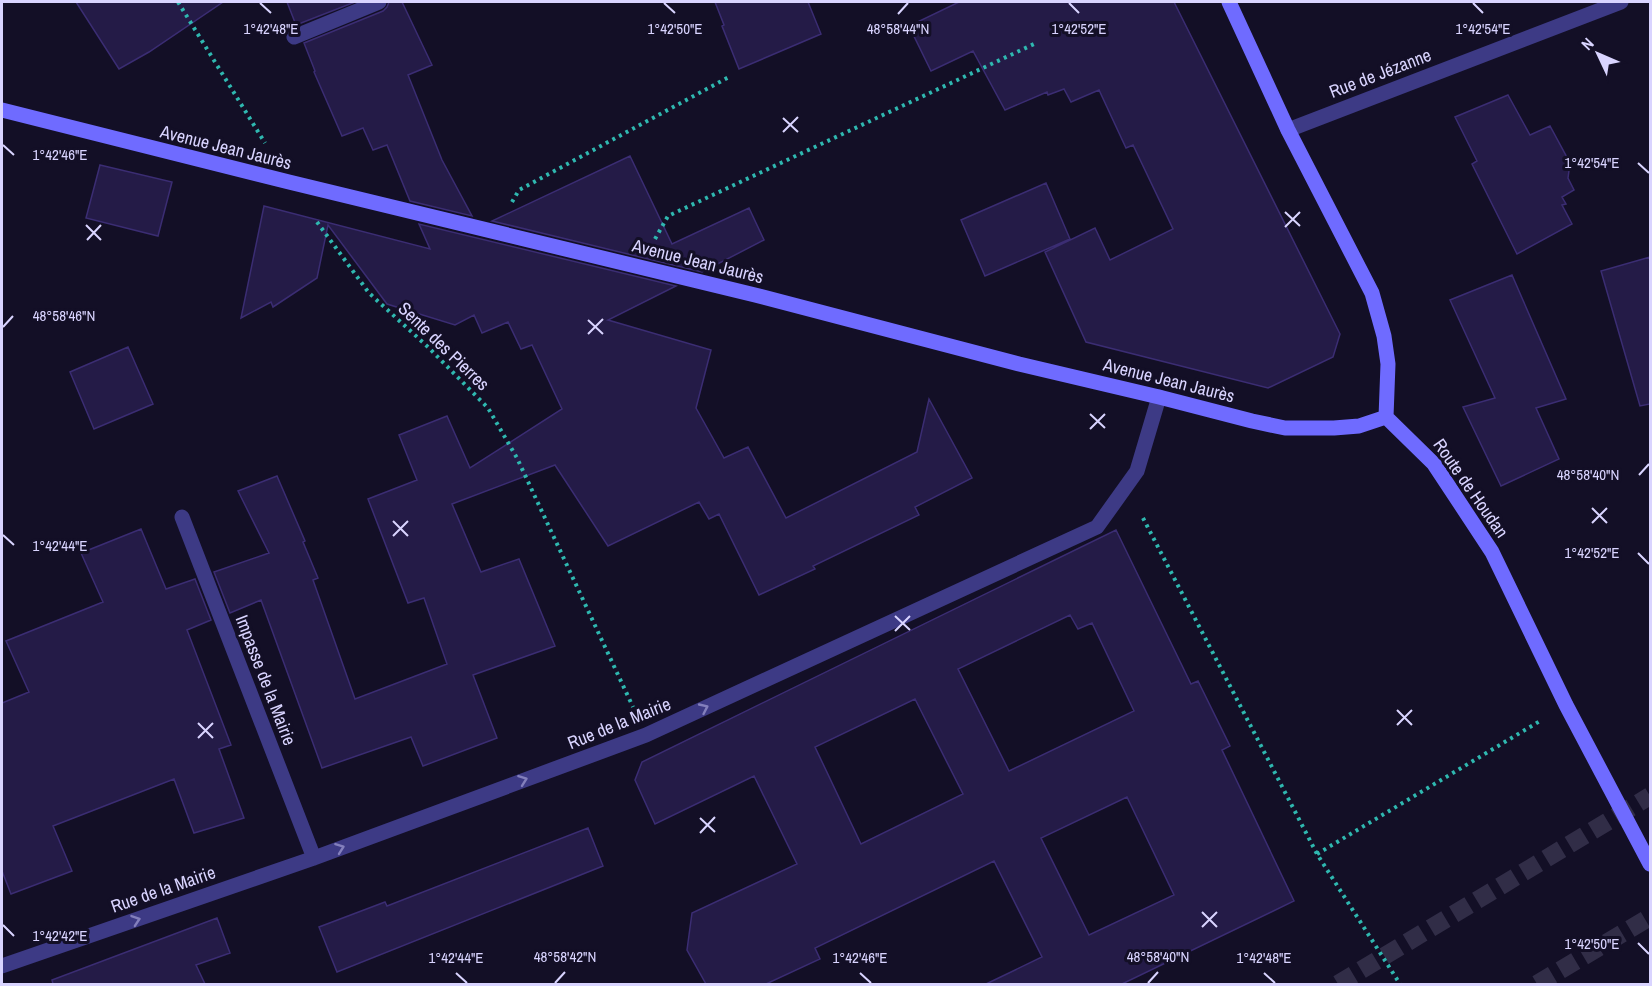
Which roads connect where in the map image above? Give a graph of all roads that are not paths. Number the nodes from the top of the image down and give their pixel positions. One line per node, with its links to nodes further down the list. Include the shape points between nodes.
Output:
1 (379, 2): 4 (street)
2 (1229, 2): 6 (main road)
3 (1621, 2): 6 (street, Rue de Jézanne)
4 (294, 37)
5 (2, 110): 7 (main road, Avenue Jean Jaurès)
6 (1288, 130): 8 (main road, via 1372,293 1388,364)
7 (1159, 397): 8 (main road, Avenue Jean Jaurès, via 1285,428 1359,426); 10 (street, Rue de la Mairie, one-way to 7, via 646,735 1097,527 1137,471)
8 (1386, 417): 11 (main road, Route de Houdan, via 1434,464 1492,552 1566,705)
9 (182, 517): 10 (street, Impasse de la Mairie)
10 (314, 858): 12 (street, Rue de la Mairie, one-way to 10)
11 (1650, 864)
12 (2, 966)

